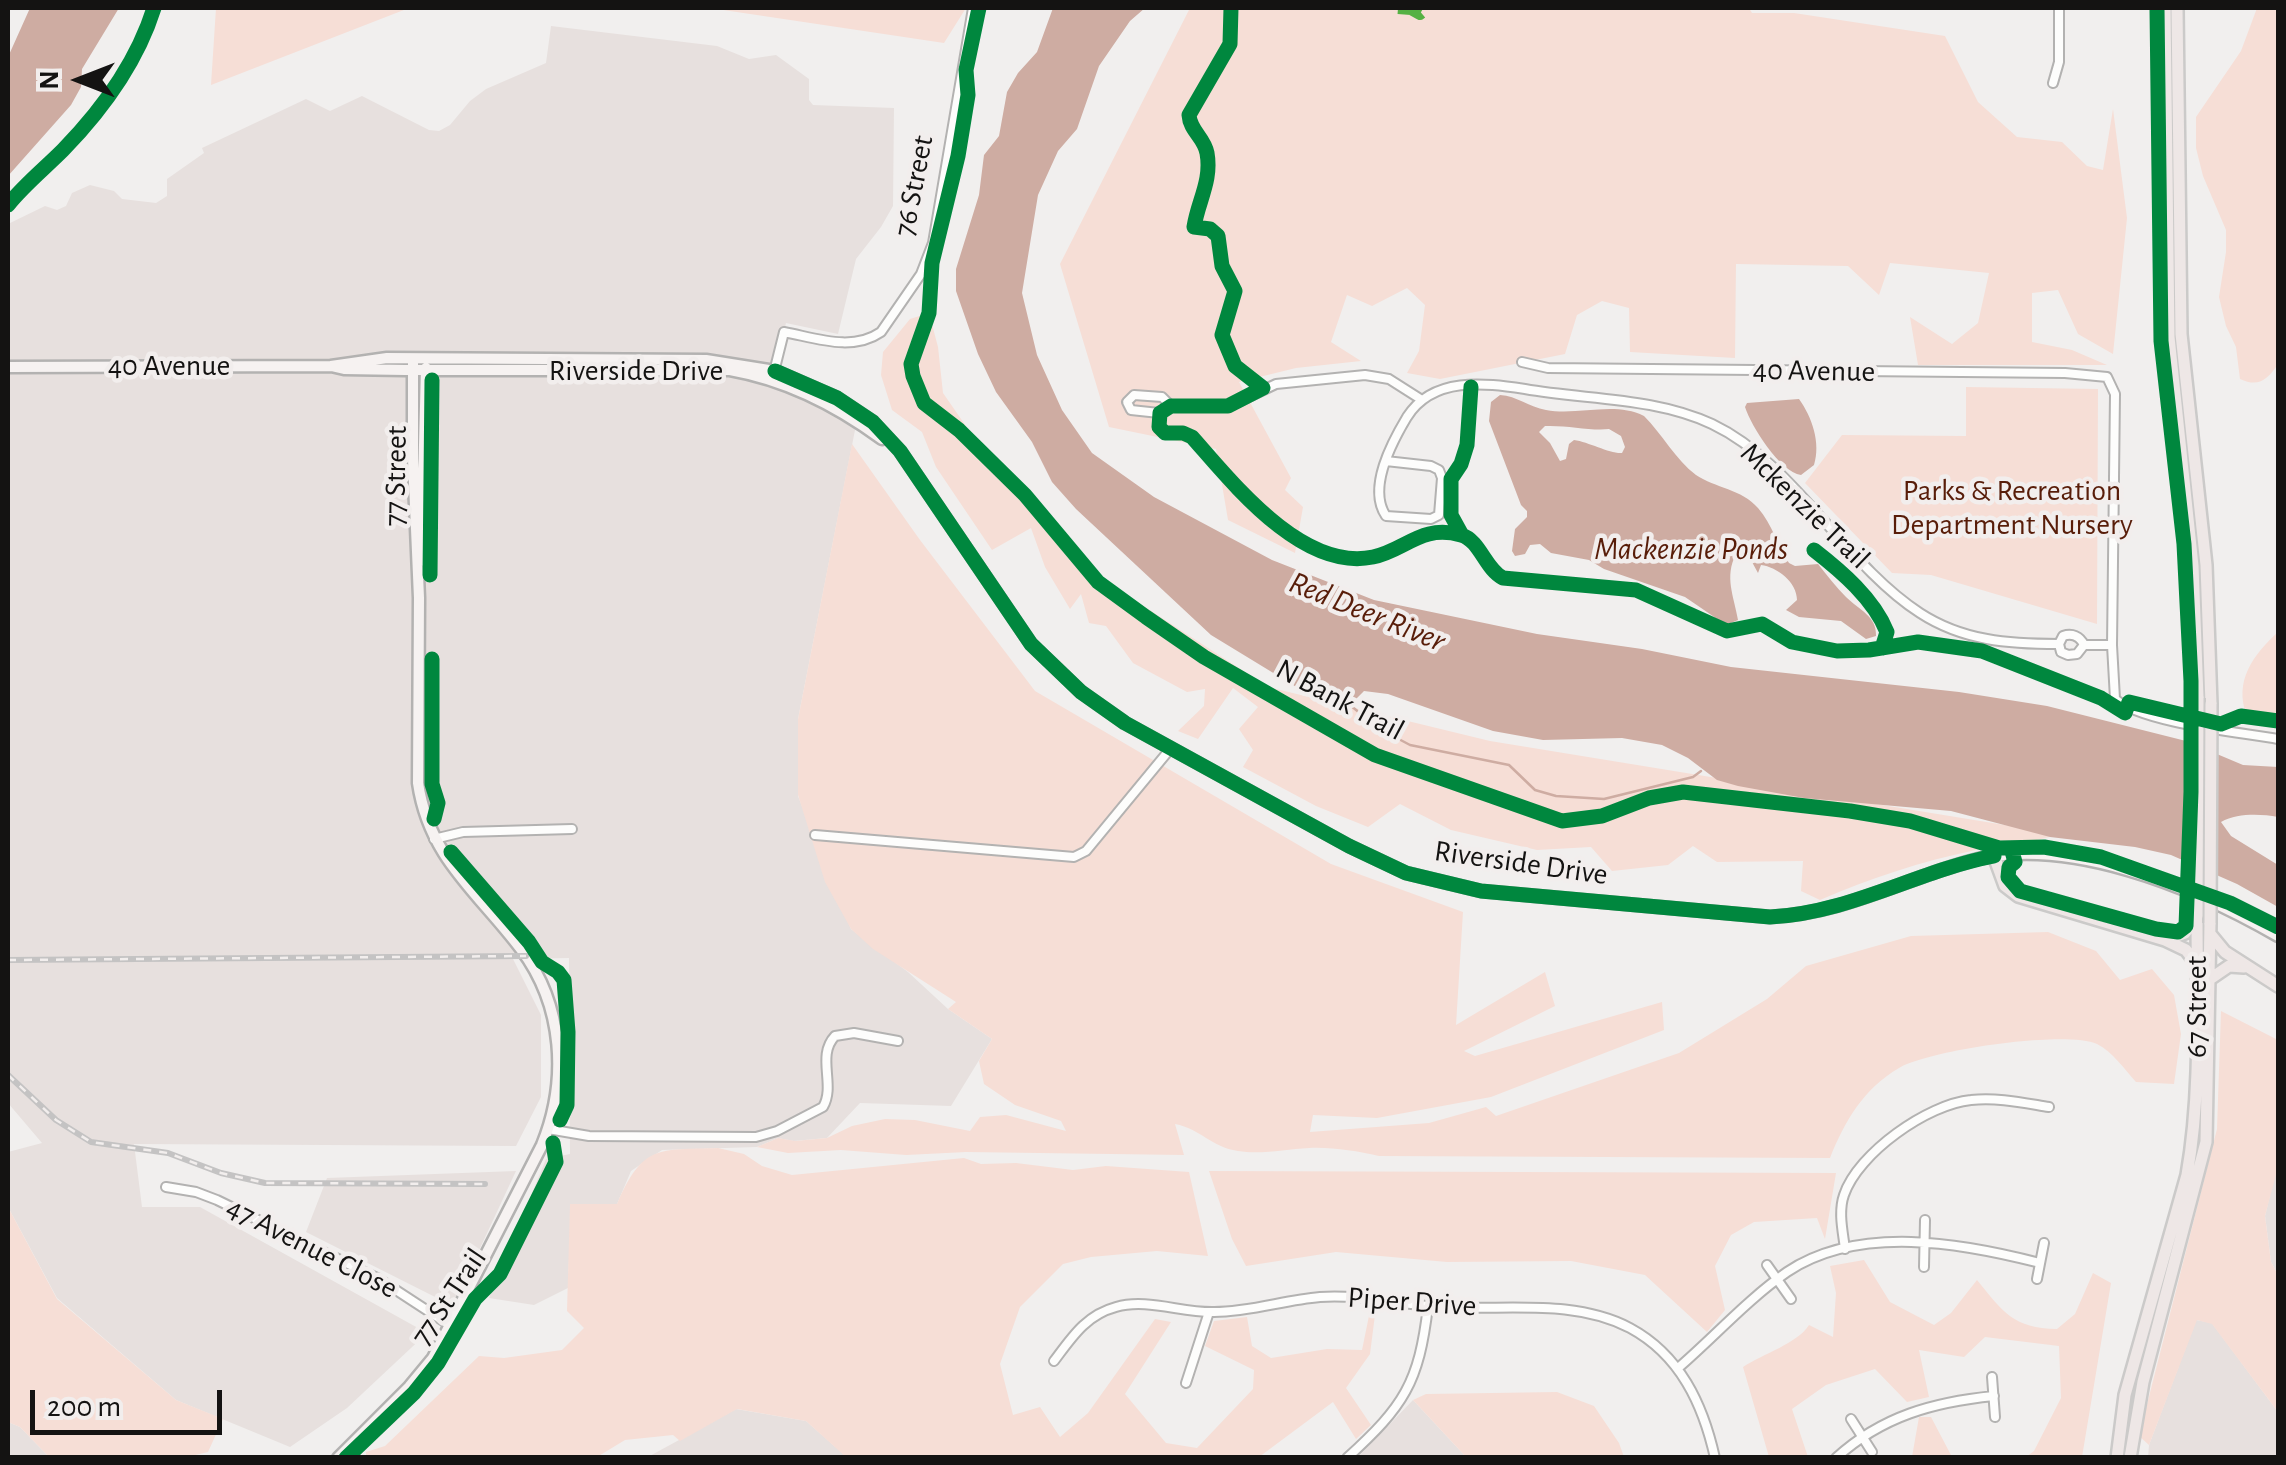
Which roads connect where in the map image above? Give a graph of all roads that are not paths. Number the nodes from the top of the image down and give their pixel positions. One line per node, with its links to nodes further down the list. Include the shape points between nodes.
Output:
1 (974, 8): 11 (street, 76 Street, via 936,230 921,274 872,338 853,343 784,332)
2 (2060, 8): 5 (street)
3 (2165, 8): 26 (main road, 67 Street, bridge, via 2167,298 2193,566 2198,698)
4 (2178, 8): 27 (main road, 67 Street, bridge, via 2181,334 2206,565)
5 (2052, 84)
6 (1230, 357): 12 (street)
7 (1522, 362): 19 (street, 40 Avenue, via 1548,368 2107,377 2114,394)
8 (413, 365): 9 (main road, 40 Avenue); 10 (main road, 40 Avenue, via 388,358 331,366); 16 (main road, 77 Street)
9 (426, 365): 11 (main road, Riverside Drive); 16 (main road, 77 Street)
10 (8, 367)
11 (773, 375): 21 (main road, Riverside Drive, via 828,402 900,451 1030,644 1081,692)
12 (1263, 388): 13 (street, via 1374,375); 14 (street, via 1228,406)
13 (1422, 400): 15 (street); 17 (street, Mckenzie Trail, via 1472,384 1634,402 1696,418 1750,448 1921,614 1981,640)
14 (1171, 406): 14 (street, via 1159,396 1134,394 1127,402 1133,411 1159,413)
15 (1386, 460): 15 (street, via 1379,500 1384,514 1436,518 1442,508 1439,470)
16 (418, 582): 24 (main road, 77 Street, via 418,783)
17 (2059, 644): 18 (street, Mckenzie Trail, via 2070,634); 18 (street, Mckenzie Trail, via 2068,656)
18 (2084, 645): 19 (street, Mckenzie Trail)
19 (2112, 645): 20 (street, via 2115,700 2122,705)
20 (2278, 739)
21 (1170, 748): 23 (street, via 1074,857); 25 (main road, Riverside Drive, via 1388,865 1503,894 1801,916)
22 (572, 829): 24 (street)
23 (814, 836)
24 (434, 839): 36 (main road, 77 Street, via 520,948 546,996 559,1060)
25 (1994, 856): 28 (main road, Riverside Drive, via 2057,856 2110,866 2228,909); 29 (main road, via 2005,886 2018,896)
26 (2197, 916): 29 (main road, via 2185,933); 30 (main road, 67 Street)
27 (2210, 928): 31 (main road, via 2216,944); 32 (main road, 67 Street)
28 (2278, 936)
29 (2164, 940): 30 (main road, via 2186,950)
30 (2197, 965): 32 (main road, 67 Street)
31 (2248, 968): 32 (main road, via 2229,966); 33 (main road)
32 (2204, 985): 64 (main road, 67 Street, via 2187,1175 2125,1395); 65 (main road, 67 Street, via 2210,1008 2206,1142 2143,1382)
33 (2278, 986)
34 (898, 1041): 36 (street, via 835,1036 827,1047 822,1107 766,1135 606,1137)
35 (2049, 1107): 41 (street, via 1968,1100 1909,1123 1847,1187 1841,1206)
36 (548, 1129): 50 (main road, 77 Street)
37 (166, 1188): 50 (street, 47 Avenue Close, via 217,1200 378,1279)
38 (1925, 1220): 40 (street)
39 (2044, 1242): 42 (street)
40 (1924, 1243): 41 (street); 42 (street); 44 (street)
41 (1845, 1249): 46 (street)
42 (2040, 1262): 45 (street)
43 (1767, 1264): 46 (street)
44 (1924, 1267)
45 (2037, 1279)
46 (1777, 1280): 47 (street); 52 (street)
47 (1790, 1299)
48 (1428, 1306): 49 (street, Piper Drive, via 1334,1297); 52 (street, Piper Drive, via 1586,1312 1639,1333); 61 (street, via 1420,1360 1407,1392)
49 (1209, 1312): 51 (street, Piper Drive, via 1144,1304 1114,1308 1082,1325); 54 (street)
50 (451, 1326): 60 (main road, 77 Street, via 410,1387)
51 (1054, 1361)
52 (1678, 1368): 62 (street, Piper Drive, via 1703,1412)
53 (1992, 1377): 55 (street)
54 (1186, 1383)
55 (1994, 1396): 56 (street); 58 (street, via 1927,1406)
56 (1995, 1418)
57 (1851, 1419): 58 (street)
58 (1862, 1436): 59 (street); 63 (street)
59 (1872, 1452)
60 (338, 1458)
61 (1347, 1458)
62 (1715, 1458)
63 (1836, 1458)
64 (2117, 1458)
65 (2130, 1458)

